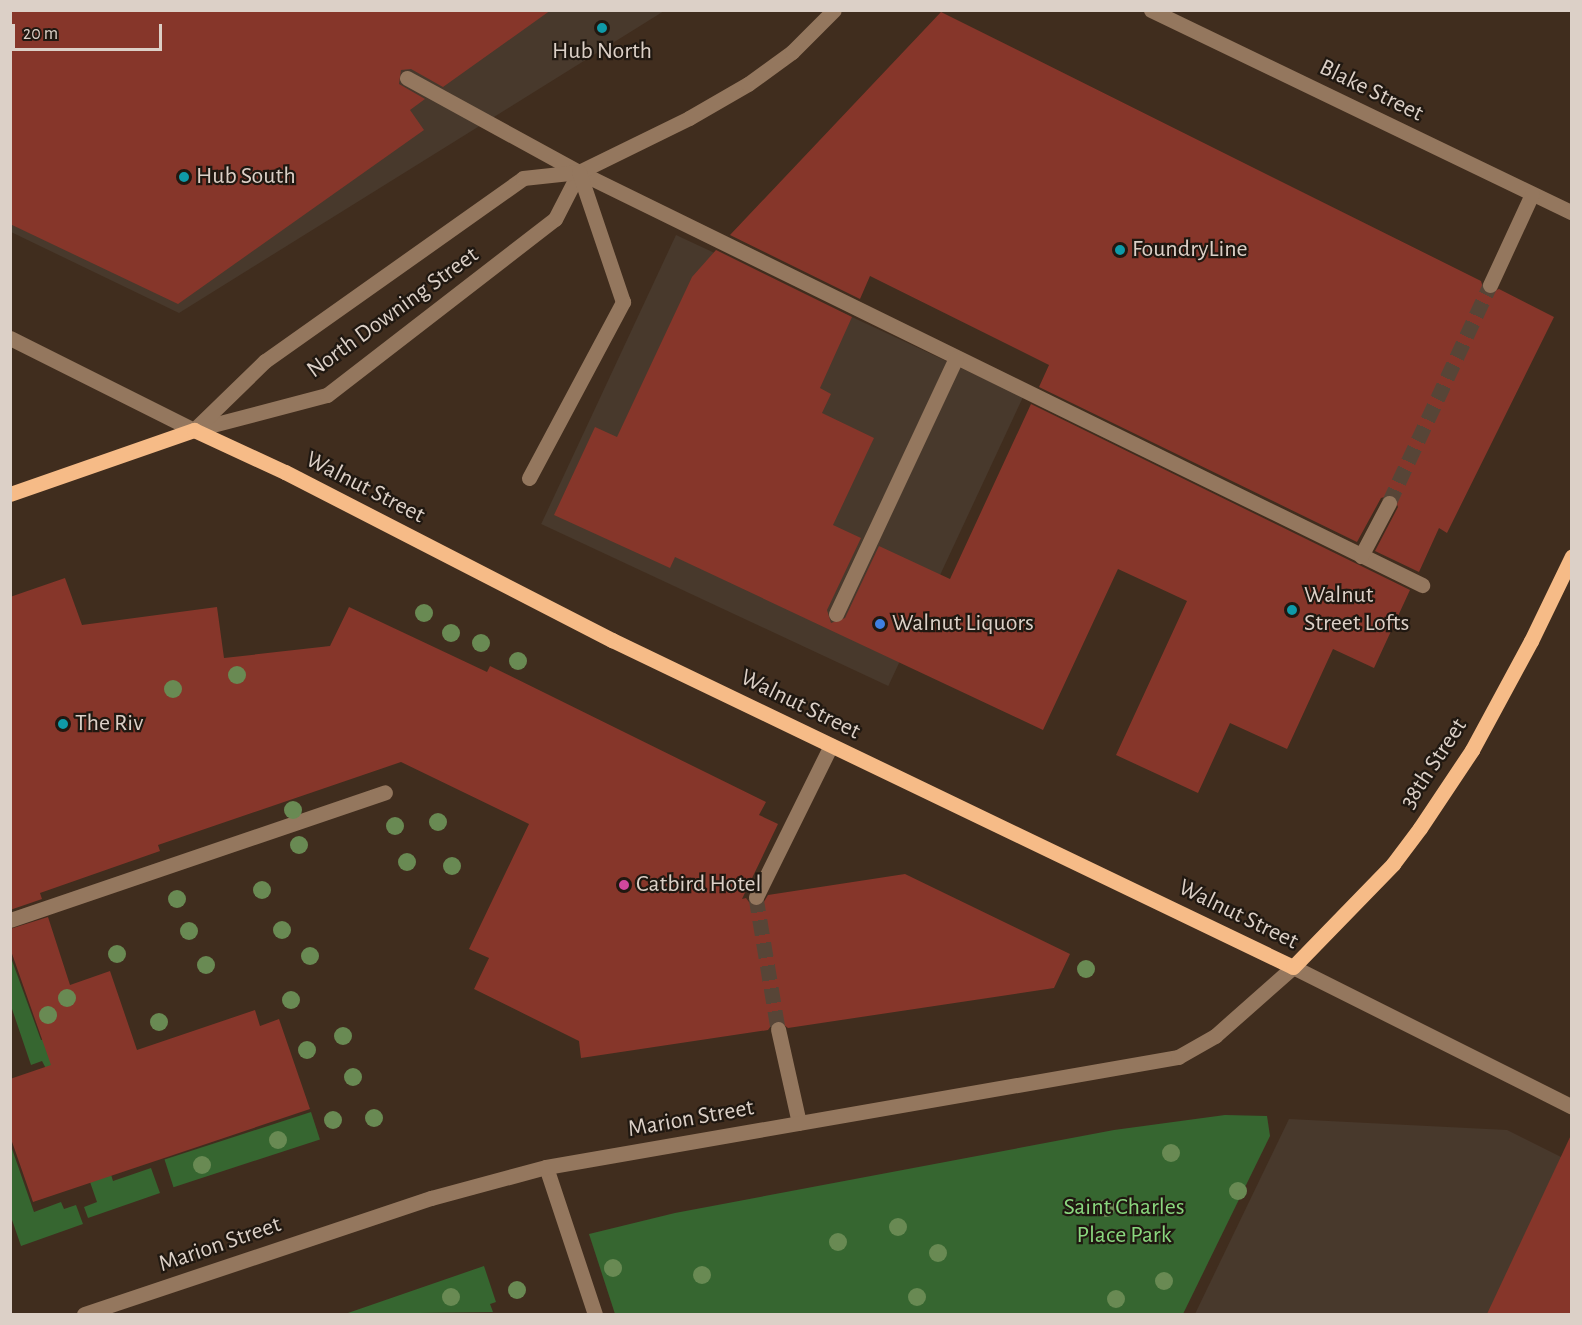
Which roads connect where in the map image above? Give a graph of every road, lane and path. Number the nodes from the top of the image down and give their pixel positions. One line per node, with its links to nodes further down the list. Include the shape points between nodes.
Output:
1 (834, 10): 4 (street, North Downing Street, via 792,52 748,84)
2 (1151, 10): 5 (street, Blake Street)
3 (407, 78): 4 (street)
4 (579, 172): 9 (street); 10 (street, North Downing Street, via 523,178 265,361); 10 (street, North Downing Street, via 555,219 327,395); 11 (street, via 623,302)
5 (1532, 194): 6 (street, Blake Street); 7 (street)
6 (1572, 213)
7 (1490, 285)
8 (10, 338): 10 (street, Walnut Street)
9 (956, 358): 14 (street); 17 (street)
10 (195, 430): 12 (main road, North Downing Street); 18 (main road, Walnut Street)
11 (529, 478)
12 (10, 494)
13 (1389, 503): 14 (street)
14 (1361, 556): 16 (street)
15 (1572, 556): 22 (main road, 38th Street, via 1503,693 1436,804 1393,864)
16 (1422, 585)
17 (836, 614)
18 (831, 745): 20 (street); 22 (main road, Walnut Street)
19 (385, 792): 21 (street)
20 (756, 897)
21 (10, 920)
22 (1293, 967): 24 (street, Walnut Street); 25 (street, Marion Street, via 1215,1036 1178,1058)
23 (778, 1029): 25 (street)
24 (1572, 1107)
25 (800, 1123): 26 (street, Marion Street)
26 (546, 1167): 27 (street, Marion Street, via 431,1198); 28 (street)
27 (84, 1314)
28 (595, 1314)

